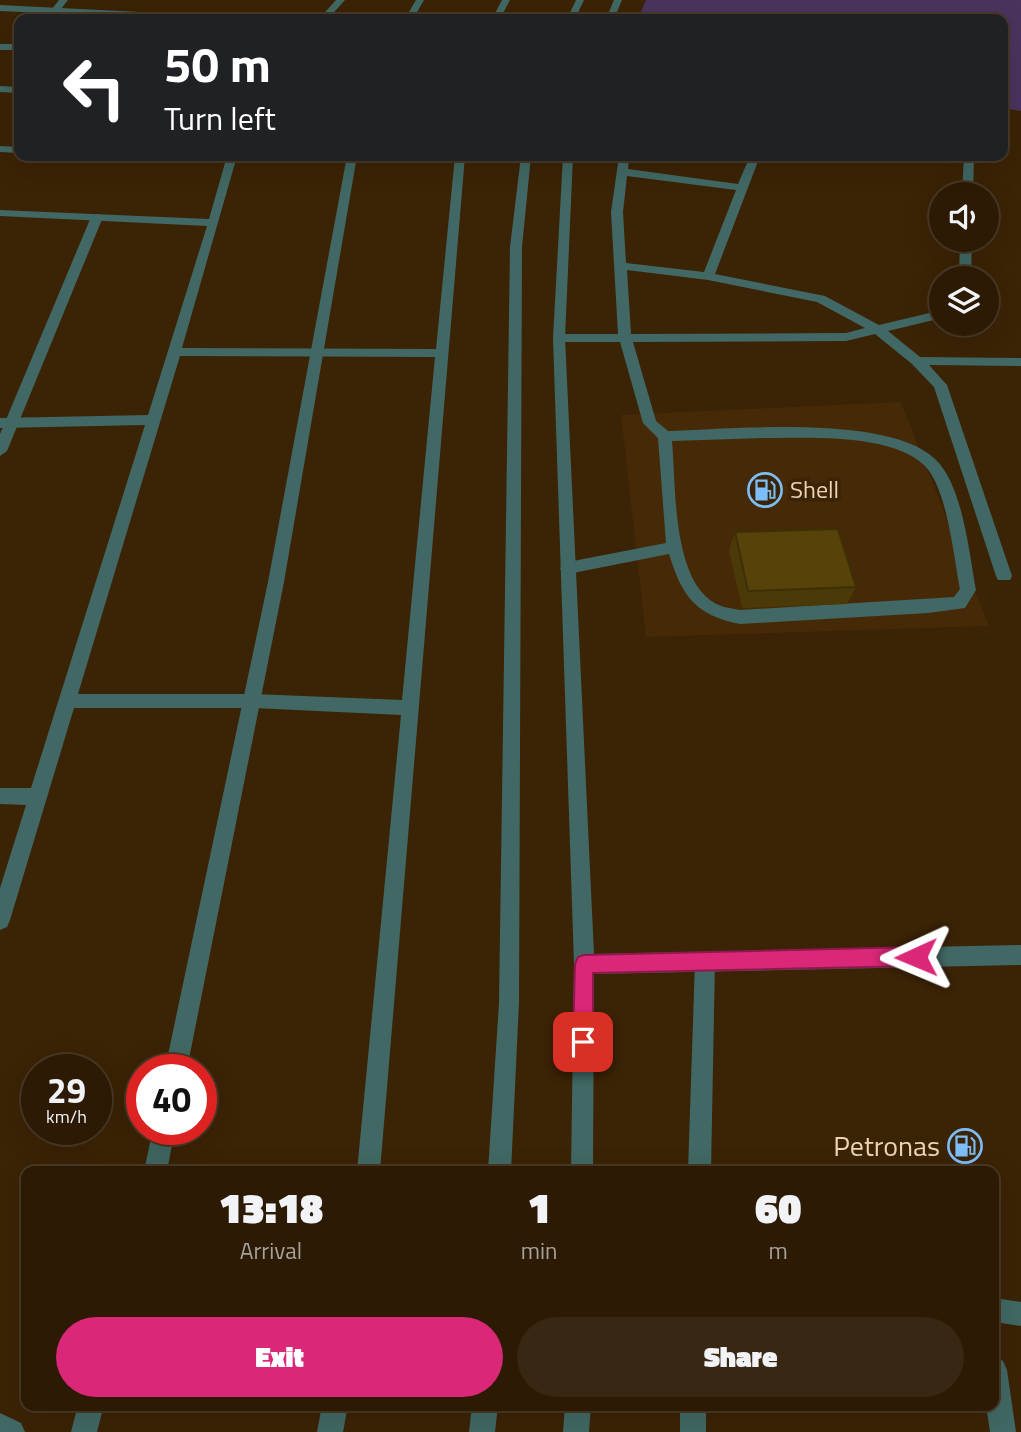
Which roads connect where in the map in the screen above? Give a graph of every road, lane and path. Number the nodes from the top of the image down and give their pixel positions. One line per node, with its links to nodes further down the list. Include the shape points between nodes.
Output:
1 (64, 0): 5 (street)
2 (341, 0): 6 (street)
3 (0, 8): 4 (street)
4 (38, 14)
5 (53, 14)
6 (328, 14)
7 (230, 161): 20 (street)
8 (351, 161): 27 (street)
9 (460, 161): 29 (street)
10 (525, 161): 52 (street, via 516,247 509,1003)
11 (568, 161): 25 (street)
12 (623, 161): 15 (street)
13 (753, 161): 17 (street)
14 (969, 161): 16 (street)
15 (622, 172): 17 (street); 21 (street, via 617,212)
16 (968, 182)
17 (743, 188): 22 (street)
18 (0, 213): 19 (street)
19 (97, 217): 20 (street); 33 (street)
20 (214, 223): 28 (street)
21 (621, 266): 22 (street); 26 (street)
22 (708, 276): 24 (street, via 821,299)
23 (929, 317): 24 (street)
24 (878, 330): 26 (street, via 846,337); 30 (street)
25 (559, 338): 26 (street); 37 (street)
26 (625, 338): 34 (street, via 650,423)
27 (317, 351): 28 (street); 29 (street); 40 (street)
28 (174, 352): 32 (street)
29 (442, 354): 41 (street)
30 (916, 361): 31 (street); 38 (street, via 940,385)
31 (1021, 362)
32 (153, 420): 33 (street); 39 (street)
33 (6, 423): 35 (street)
34 (665, 436): 36 (street); 36 (street, via 848,434 914,450 930,461 945,488 968,590 959,603 928,607 722,615 703,606 682,573)
35 (0, 451)
36 (674, 547): 37 (street)
37 (568, 568): 47 (street)
38 (1004, 576)
39 (66, 701): 40 (street); 43 (street)
40 (252, 701): 41 (street); 48 (street)
41 (408, 708): 51 (street)
42 (0, 796): 43 (street)
43 (37, 797): 44 (street)
44 (0, 919)
45 (1021, 955): 46 (street)
46 (705, 961): 47 (street); 54 (street)
47 (584, 964): 53 (street)
48 (179, 1054)
49 (161, 1145): 50 (street)
50 (156, 1166)
51 (368, 1166)
52 (499, 1166)
53 (582, 1166)
54 (699, 1166)
55 (999, 1311): 56 (street)
56 (1021, 1314)
57 (999, 1404): 70 (street)
58 (90, 1411): 65 (street)
59 (334, 1411): 66 (street)
60 (484, 1411): 67 (street)
61 (578, 1411): 68 (street)
62 (693, 1411): 69 (street)
63 (0, 1426): 64 (street)
64 (12, 1432)
65 (84, 1432)
66 (330, 1432)
67 (482, 1432)
68 (576, 1432)
69 (693, 1432)
70 (1003, 1432)

